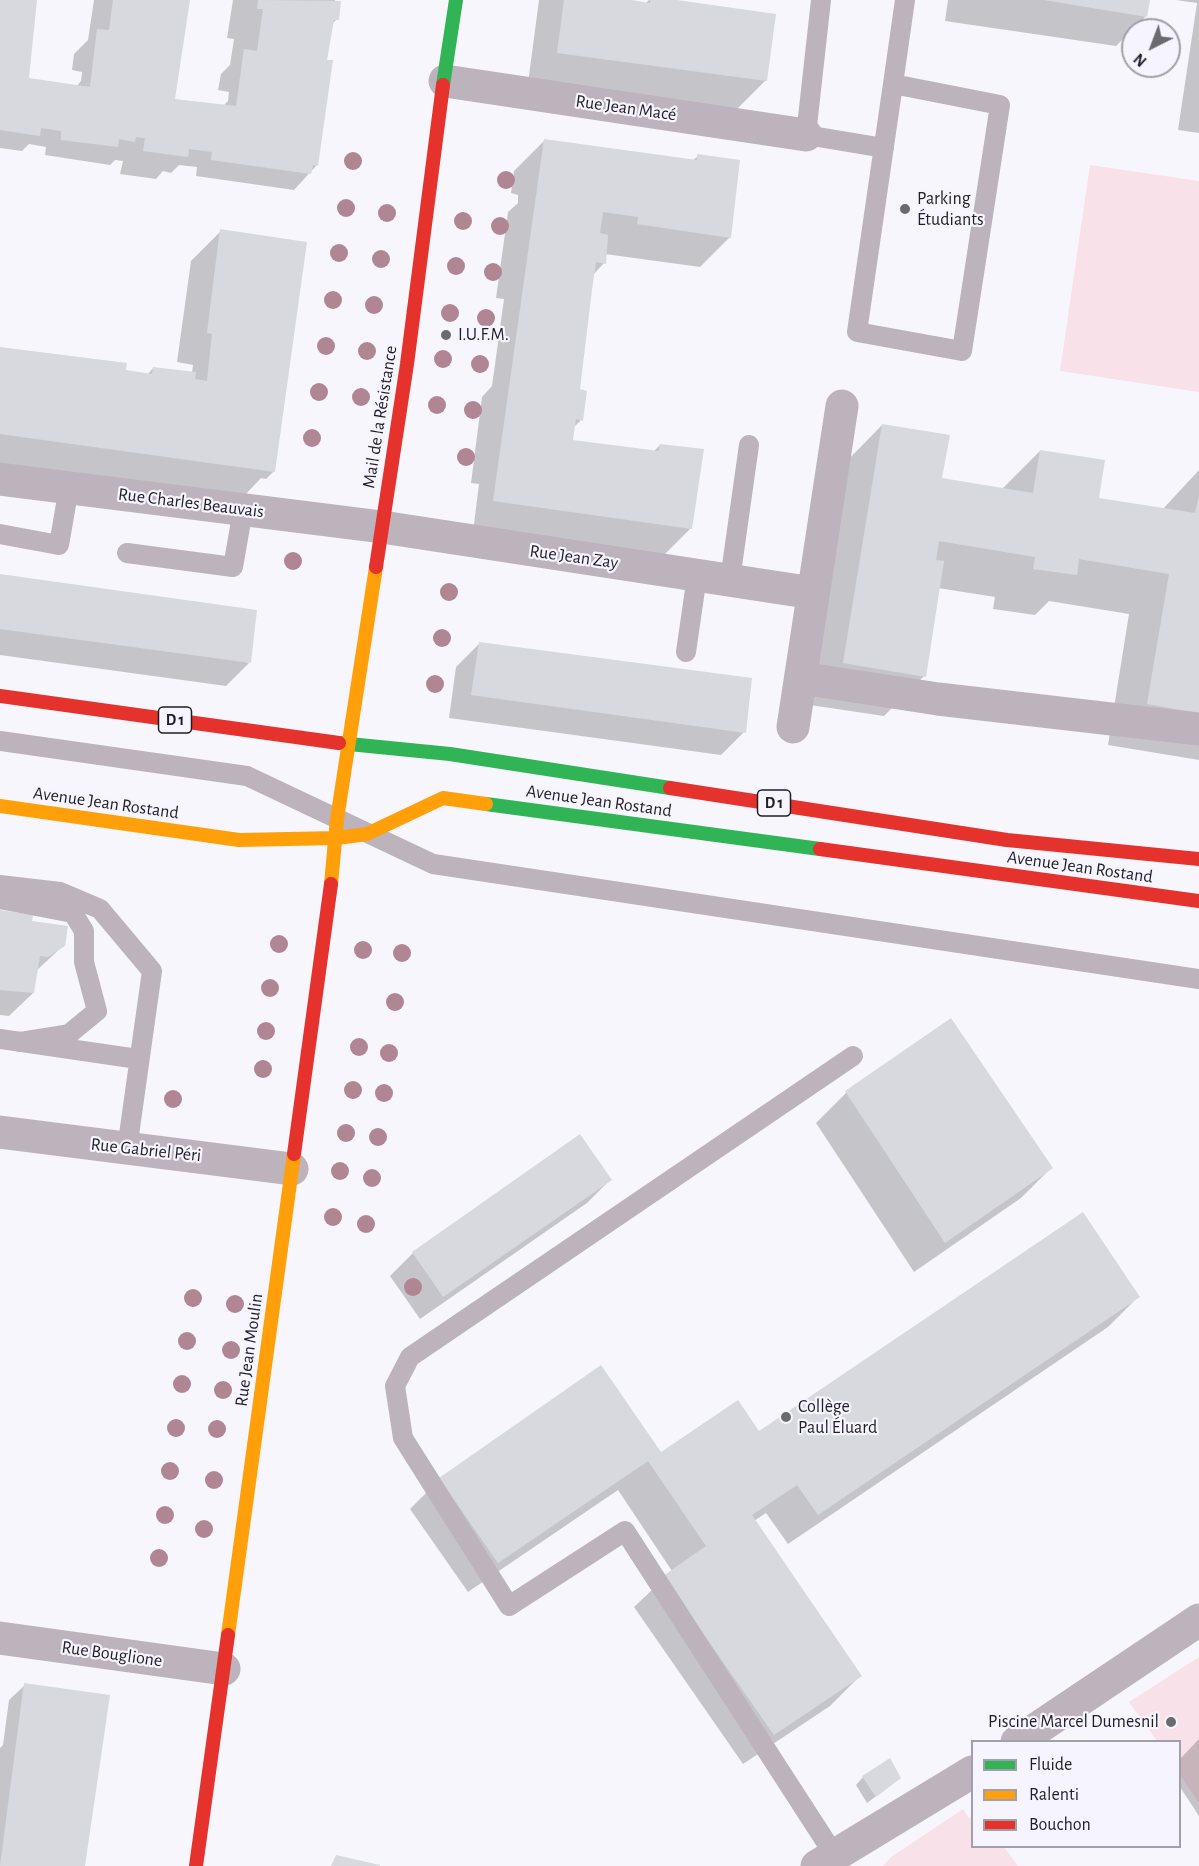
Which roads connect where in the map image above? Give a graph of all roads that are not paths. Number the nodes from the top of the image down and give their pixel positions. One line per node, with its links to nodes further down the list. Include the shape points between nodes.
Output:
1 (456, 0): 4 (main road, Mail de la Résistance)
2 (821, 0): 6 (lane)
3 (905, 0): 5 (lane)
4 (446, 81): 6 (street, Rue Jean Macé); 13 (main road, Mail de la Résistance)
5 (892, 84): 7 (lane); 7 (lane, via 1000,105 962,351 857,332)
6 (806, 135): 7 (lane)
7 (884, 148)
8 (842, 406): 18 (street)
9 (749, 445): 17 (lane)
10 (0, 478): 11 (street, Rue Charles Beauvais)
11 (69, 488): 12 (street, Rue Charles Beauvais); 14 (lane, via 59,545)
12 (243, 510): 13 (street, Rue Charles Beauvais); 15 (lane, via 233,567)
13 (382, 527): 16 (street, Rue Jean Zay); 25 (main road, Mail de la Résistance)
14 (0, 534)
15 (127, 553)
16 (697, 576): 17 (street, Rue Jean Zay); 19 (lane)
17 (730, 580): 18 (street, Rue Jean Zay)
18 (813, 593): 20 (street)
19 (686, 652)
20 (801, 678): 22 (street); 23 (street, via 938,699)
21 (0, 696): 25 (main road, Avenue Jean Rostand / D 1)
22 (793, 727)
23 (1199, 729)
24 (0, 741): 27 (lane, via 247,776)
25 (350, 746): 27 (main road, Mail de la Résistance); 29 (main road, Avenue Jean Rostand / D 1, via 450,754 1007,840)
26 (0, 806): 27 (main road, Avenue Jean Rostand, via 239,840)
27 (337, 828): 28 (lane); 39 (main road, Rue Jean Moulin)
28 (367, 834): 32 (main road, Avenue Jean Rostand / D 1, via 443,798); 33 (lane, via 433,864)
29 (1199, 859)
30 (0, 885): 36 (lane, via 60,892 100,909 152,971)
31 (0, 899): 34 (lane, via 73,913 84,931 84,962 97,1011 69,1034)
32 (1199, 901)
33 (1199, 979)
34 (10, 1040): 36 (lane)
35 (853, 1056): 45 (lane, via 410,1357 395,1386 403,1437 509,1606 625,1532)
36 (138, 1059): 38 (lane)
37 (0, 1132): 38 (street, Rue Gabriel Péri)
38 (127, 1149): 39 (street, Rue Gabriel Péri)
39 (292, 1169): 42 (main road, Rue Jean Moulin)
40 (1199, 1620): 43 (street)
41 (0, 1638): 42 (street, Rue Bouglione)
42 (224, 1669): 46 (main road, Rue Jean Moulin)
43 (1020, 1740)
44 (971, 1773): 45 (street)
45 (837, 1859)
46 (196, 1866)

